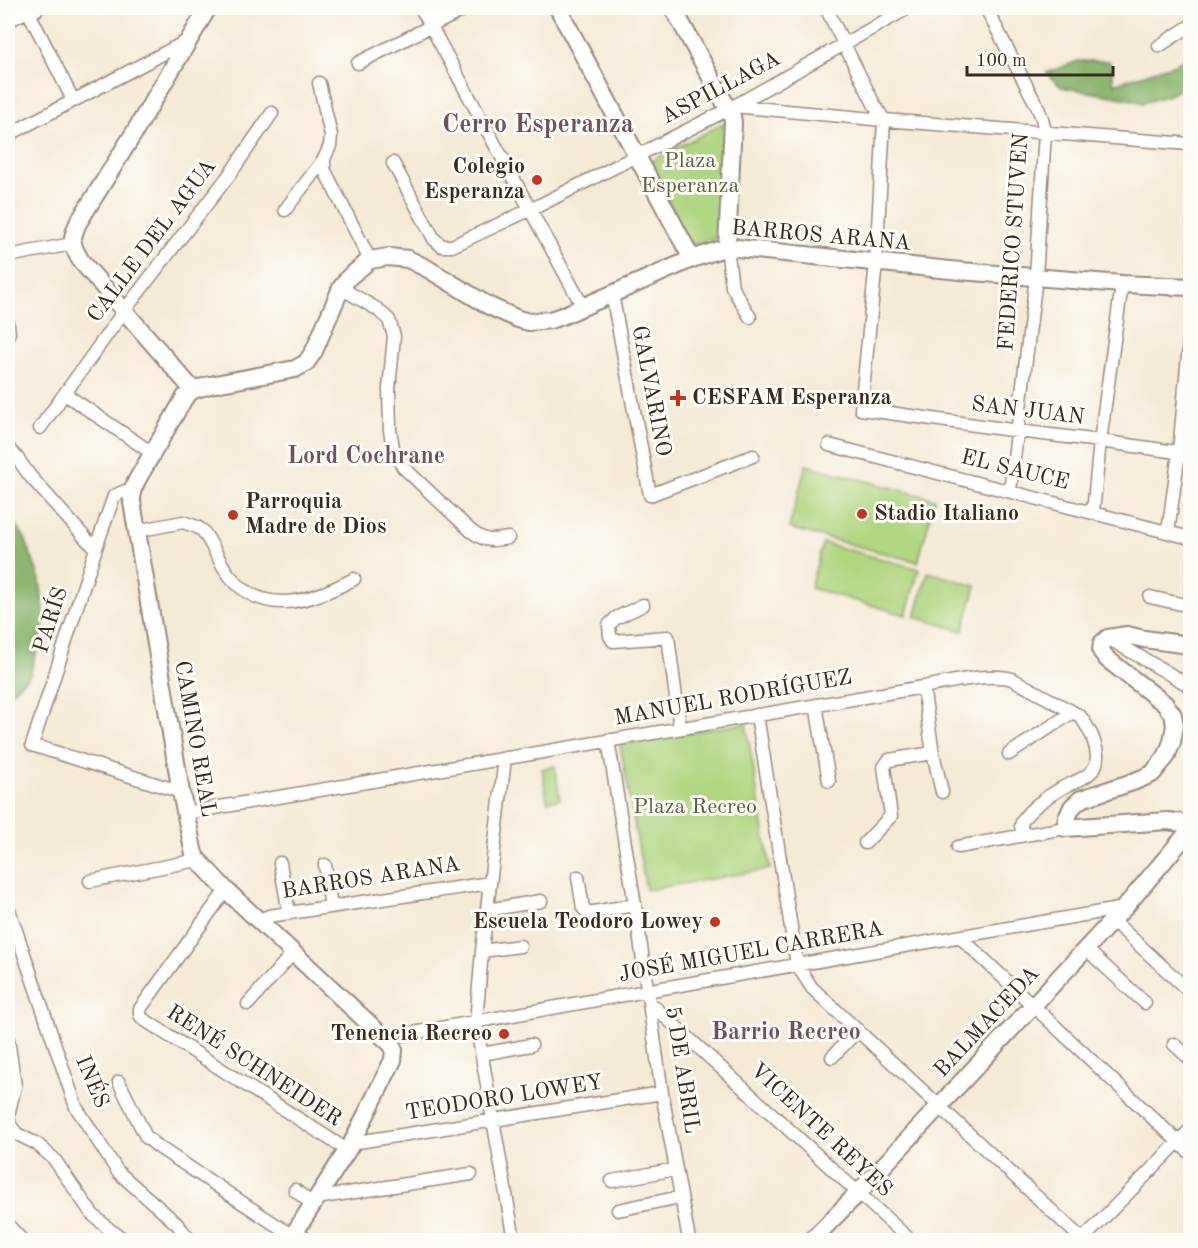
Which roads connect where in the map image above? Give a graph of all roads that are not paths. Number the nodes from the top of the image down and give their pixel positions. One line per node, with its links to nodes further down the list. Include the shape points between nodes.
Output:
1 (208, 8): 14 (street)
2 (421, 8): 12 (street)
3 (439, 8): 12 (street)
4 (467, 8): 12 (street)
5 (558, 8): 26 (street)
6 (673, 8): 20 (street)
7 (826, 8): 15 (street)
8 (908, 8): 15 (street, ASPILLAGA)
9 (987, 8): 23 (street, FEDERICO STUVEN, via 1038,108)
10 (30, 9): 11 (street); 19 (street)
11 (8, 21)
12 (431, 26): 17 (street); 29 (street)
13 (1191, 26): 16 (street)
14 (189, 40): 19 (street); 31 (street, via 78,223)
15 (844, 44): 20 (street, ASPILLAGA); 22 (street)
16 (1159, 46)
17 (358, 63)
18 (319, 83): 27 (street, via 332,135)
19 (73, 100): 24 (street)
20 (731, 108): 22 (street); 26 (street, ASPILLAGA); 32 (street)
21 (272, 113): 43 (street, CALLE DEL AGUA)
22 (884, 120): 23 (street); 36 (street)
23 (1045, 132): 25 (street); 37 (street, FEDERICO STUVEN)
24 (8, 135)
25 (1191, 144)
26 (637, 156): 29 (street, ASPILLAGA); 34 (street)
27 (324, 159): 30 (street); 35 (street, via 324,169)
28 (393, 163): 29 (street, ASPILLAGA, via 434,239 442,246 452,246)
29 (531, 209): 42 (street)
30 (285, 210)
31 (72, 244): 33 (street); 43 (street, via 81,261)
32 (727, 248): 34 (street, BARROS ARANA); 36 (street, BARROS ARANA); 44 (street, via 732,287)
33 (8, 256)
34 (692, 259): 41 (street, BARROS ARANA)
35 (370, 260): 40 (street); 42 (street, BARROS ARANA, via 408,259 518,319 550,320)
36 (876, 263): 37 (street, BARROS ARANA); 49 (street, SAN JUAN, via 861,409)
37 (1036, 277): 38 (street, BARROS ARANA); 49 (street, FEDERICO STUVEN)
38 (1122, 284): 39 (street, BARROS ARANA); 50 (street)
39 (1191, 287)
40 (341, 288): 46 (street, via 306,363 295,369); 61 (street, via 389,320 393,336 390,430 393,448 404,467 484,540)
41 (612, 294): 42 (street, BARROS ARANA); 55 (street, GALVARINO, via 650,495)
42 (583, 307)
43 (124, 311): 46 (street); 47 (street, CALLE DEL AGUA)
44 (750, 317)
45 (1191, 334): 54 (street)
46 (193, 390): 53 (street)
47 (65, 394): 48 (street, CALLE DEL AGUA); 53 (street)
48 (40, 428)
49 (1018, 431): 50 (street, SAN JUAN); 57 (street, FEDERICO STUVEN)
50 (1100, 441): 54 (street, SAN JUAN); 58 (street)
51 (829, 445): 57 (street, EL SAUCE)
52 (8, 448): 63 (street, via 88,541)
53 (152, 453): 56 (street)
54 (1185, 453): 60 (street)
55 (753, 456)
56 (132, 491): 59 (street, CAMINO REAL); 63 (street, PARÍS, via 114,496)
57 (1010, 491): 58 (street, EL SAUCE)
58 (1093, 512): 60 (street, EL SAUCE)
59 (136, 531): 64 (street, via 183,522 197,527 241,588 269,602 303,600); 81 (street, CAMINO REAL)
60 (1168, 532): 62 (street, EL SAUCE)
61 (508, 538)
62 (1191, 538)
63 (98, 542): 81 (street, PARÍS, via 32,745)
64 (354, 579)
65 (1150, 597): 67 (street)
66 (643, 605): 75 (street, via 616,618 609,625 610,636 613,641 668,637)
67 (1191, 606)
68 (1108, 638): 69 (street, via 1127,635); 70 (street); 84 (street, via 1102,643 1103,655 1165,704 1173,715 1172,742 1152,774 1081,799 1072,807)
69 (1191, 645)
70 (1191, 686)
71 (923, 687): 72 (street, MANUEL RODRÍGUEZ); 73 (street, MANUEL RODRÍGUEZ, via 1005,677); 77 (street)
72 (816, 705): 74 (street, MANUEL RODRÍGUEZ); 80 (street)
73 (1073, 712): 78 (street); 86 (street, MANUEL RODRÍGUEZ, via 1086,723 1096,745 1097,762 1089,774 1034,808 1024,818)
74 (757, 715): 75 (street, MANUEL RODRÍGUEZ); 109 (street)
75 (680, 728): 76 (street, MANUEL RODRÍGUEZ)
76 (608, 740): 79 (street, MANUEL RODRÍGUEZ); 97 (street, 5 DE ABRIL)
77 (933, 753): 82 (street); 87 (street, via 885,763 891,816)
78 (1009, 754)
79 (505, 758): 83 (street, MANUEL RODRÍGUEZ); 94 (street)
80 (829, 781)
81 (180, 792): 83 (street, CAMINO REAL)
82 (942, 792)
83 (184, 813): 89 (street, CAMINO REAL)
84 (1065, 828): 85 (street, via 1168,821 1182,823); 86 (street)
85 (1191, 830): 102 (street, BALMACEDA)
86 (1023, 835): 88 (street)
87 (865, 843)
88 (958, 847)
89 (198, 860): 93 (street); 95 (street, CAMINO REAL)
90 (280, 863): 101 (street)
91 (325, 865): 99 (street)
92 (578, 877): 97 (street, via 583,909 588,913)
93 (90, 881)
94 (490, 883): 99 (street, BARROS ARANA); 100 (street)
95 (226, 890): 103 (street, CAMINO REAL); 130 (street, RENÉ SCHNEIDER, via 140,1009 140,1015)
96 (541, 901): 100 (street)
97 (635, 905): 111 (street, 5 DE ABRIL)
98 (8, 907): 144 (street, INÉS, via 76,1107 118,1172)
99 (331, 907): 101 (street, BARROS ARANA)
100 (487, 910): 107 (street)
101 (289, 913): 103 (street, BARROS ARANA)
102 (1118, 914): 104 (street, JOSÉ MIGUEL CARRERA); 106 (street, BALMACEDA); 110 (street)
103 (259, 920): 108 (street, CAMINO REAL)
104 (960, 937): 109 (street, JOSÉ MIGUEL CARRERA); 114 (street)
105 (520, 946): 107 (street)
106 (1086, 949): 112 (street); 114 (street, BALMACEDA)
107 (482, 951): 115 (street)
108 (293, 953): 113 (street); 117 (street, CAMINO REAL)
109 (797, 965): 111 (street, JOSÉ MIGUEL CARRERA); 116 (street, via 812,988)
110 (1191, 992)
111 (649, 997): 115 (street, JOSÉ MIGUEL CARRERA); 125 (street, 5 DE ABRIL); 136 (street, VICENTE REYES)
112 (1145, 1003)
113 (248, 1004)
114 (1033, 1005): 126 (street, BALMACEDA); 129 (street)
115 (476, 1022): 117 (street, JOSÉ MIGUEL CARRERA); 121 (street)
116 (858, 1030): 122 (street); 126 (street)
117 (385, 1038): 130 (street, via 395,1055)
118 (8, 1039): 143 (street, via 15,1086 8,1116 10,1125 16,1134 37,1144 54,1159 92,1214)
119 (1174, 1044): 123 (street)
120 (531, 1046): 121 (street)
121 (482, 1054): 127 (street)
122 (832, 1057)
123 (1191, 1059)
124 (119, 1082): 141 (street, via 146,1137 285,1232)
125 (662, 1093): 127 (street, TEODORO LOWEY); 132 (street, 5 DE ABRIL)
126 (939, 1106): 136 (street, BALMACEDA); 149 (street)
127 (494, 1121): 130 (street, TEODORO LOWEY); 145 (street)
128 (1191, 1130): 129 (street)
129 (1180, 1143): 131 (street); 149 (street)
130 (349, 1147): 138 (street)
131 (1191, 1153)
132 (676, 1169): 134 (street); 137 (street, 5 DE ABRIL)
133 (471, 1174): 138 (street)
134 (612, 1181)
135 (294, 1190): 138 (street)
136 (858, 1193): 147 (street, BALMACEDA); 148 (street, VICENTE REYES)
137 (681, 1197): 139 (street); 146 (street, 5 DE ABRIL)
138 (314, 1201): 141 (street, via 297,1228)
139 (618, 1210)
140 (8, 1225): 142 (street)
141 (300, 1238)
142 (22, 1240)
143 (125, 1240)
144 (190, 1240)
145 (514, 1240)
146 (689, 1240)
147 (812, 1240)
148 (909, 1240)
149 (1083, 1240)

